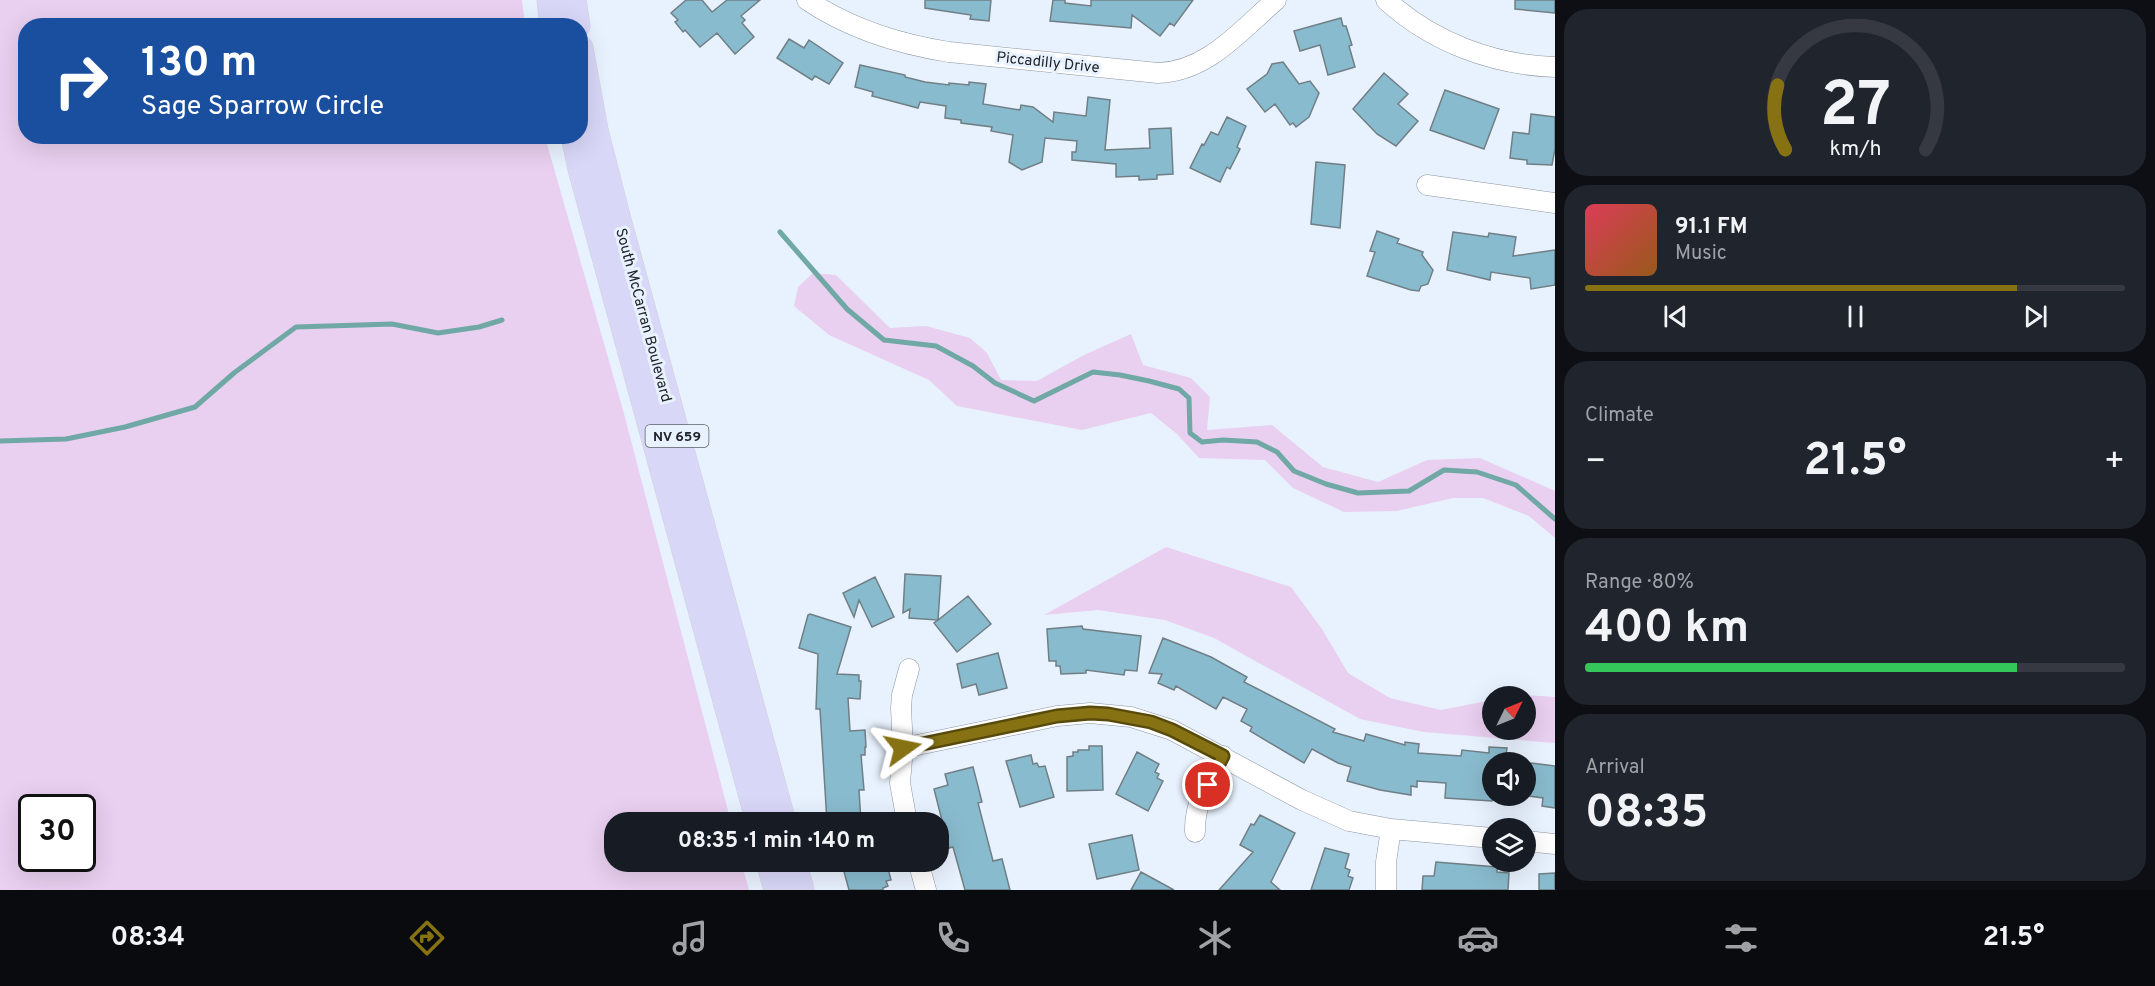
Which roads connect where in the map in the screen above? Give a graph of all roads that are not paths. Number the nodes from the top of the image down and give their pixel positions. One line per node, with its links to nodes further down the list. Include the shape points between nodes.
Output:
1 (550, 0): 6 (main road)
2 (573, 0): 7 (main road)
3 (807, 0): 4 (street, Piccadilly Drive, via 851,26 916,47 1158,73 1172,73 1198,64)
4 (1276, 0)
5 (1386, 0): 8 (street, via 1437,37 1468,51 1497,60)
6 (553, 18)
7 (576, 18)
8 (1555, 67)
9 (588, 92): 17 (main road, South McCarran Boulevard / NV 659, via 614,205)
10 (576, 144): 16 (main road, South McCarran Boulevard / NV 659)
11 (1427, 185): 12 (street)
12 (1555, 203)
13 (909, 669): 14 (street, via 902,695)
14 (903, 748): 15 (street, via 1057,716 1090,713 1151,722); 18 (street, via 900,783)
15 (1223, 756): 19 (street, via 1302,801 1349,821); 20 (street, via 1200,799)
16 (756, 812)
17 (780, 812)
18 (905, 812)
19 (1391, 829): 21 (street); 30 (street)
20 (1195, 832)
21 (1482, 837)
22 (1536, 842): 23 (street)
23 (1555, 844)
24 (772, 872): 27 (main road)
25 (796, 872): 28 (main road)
26 (921, 872): 29 (street)
27 (777, 890)
28 (801, 890)
29 (926, 890)
30 (1386, 890)

